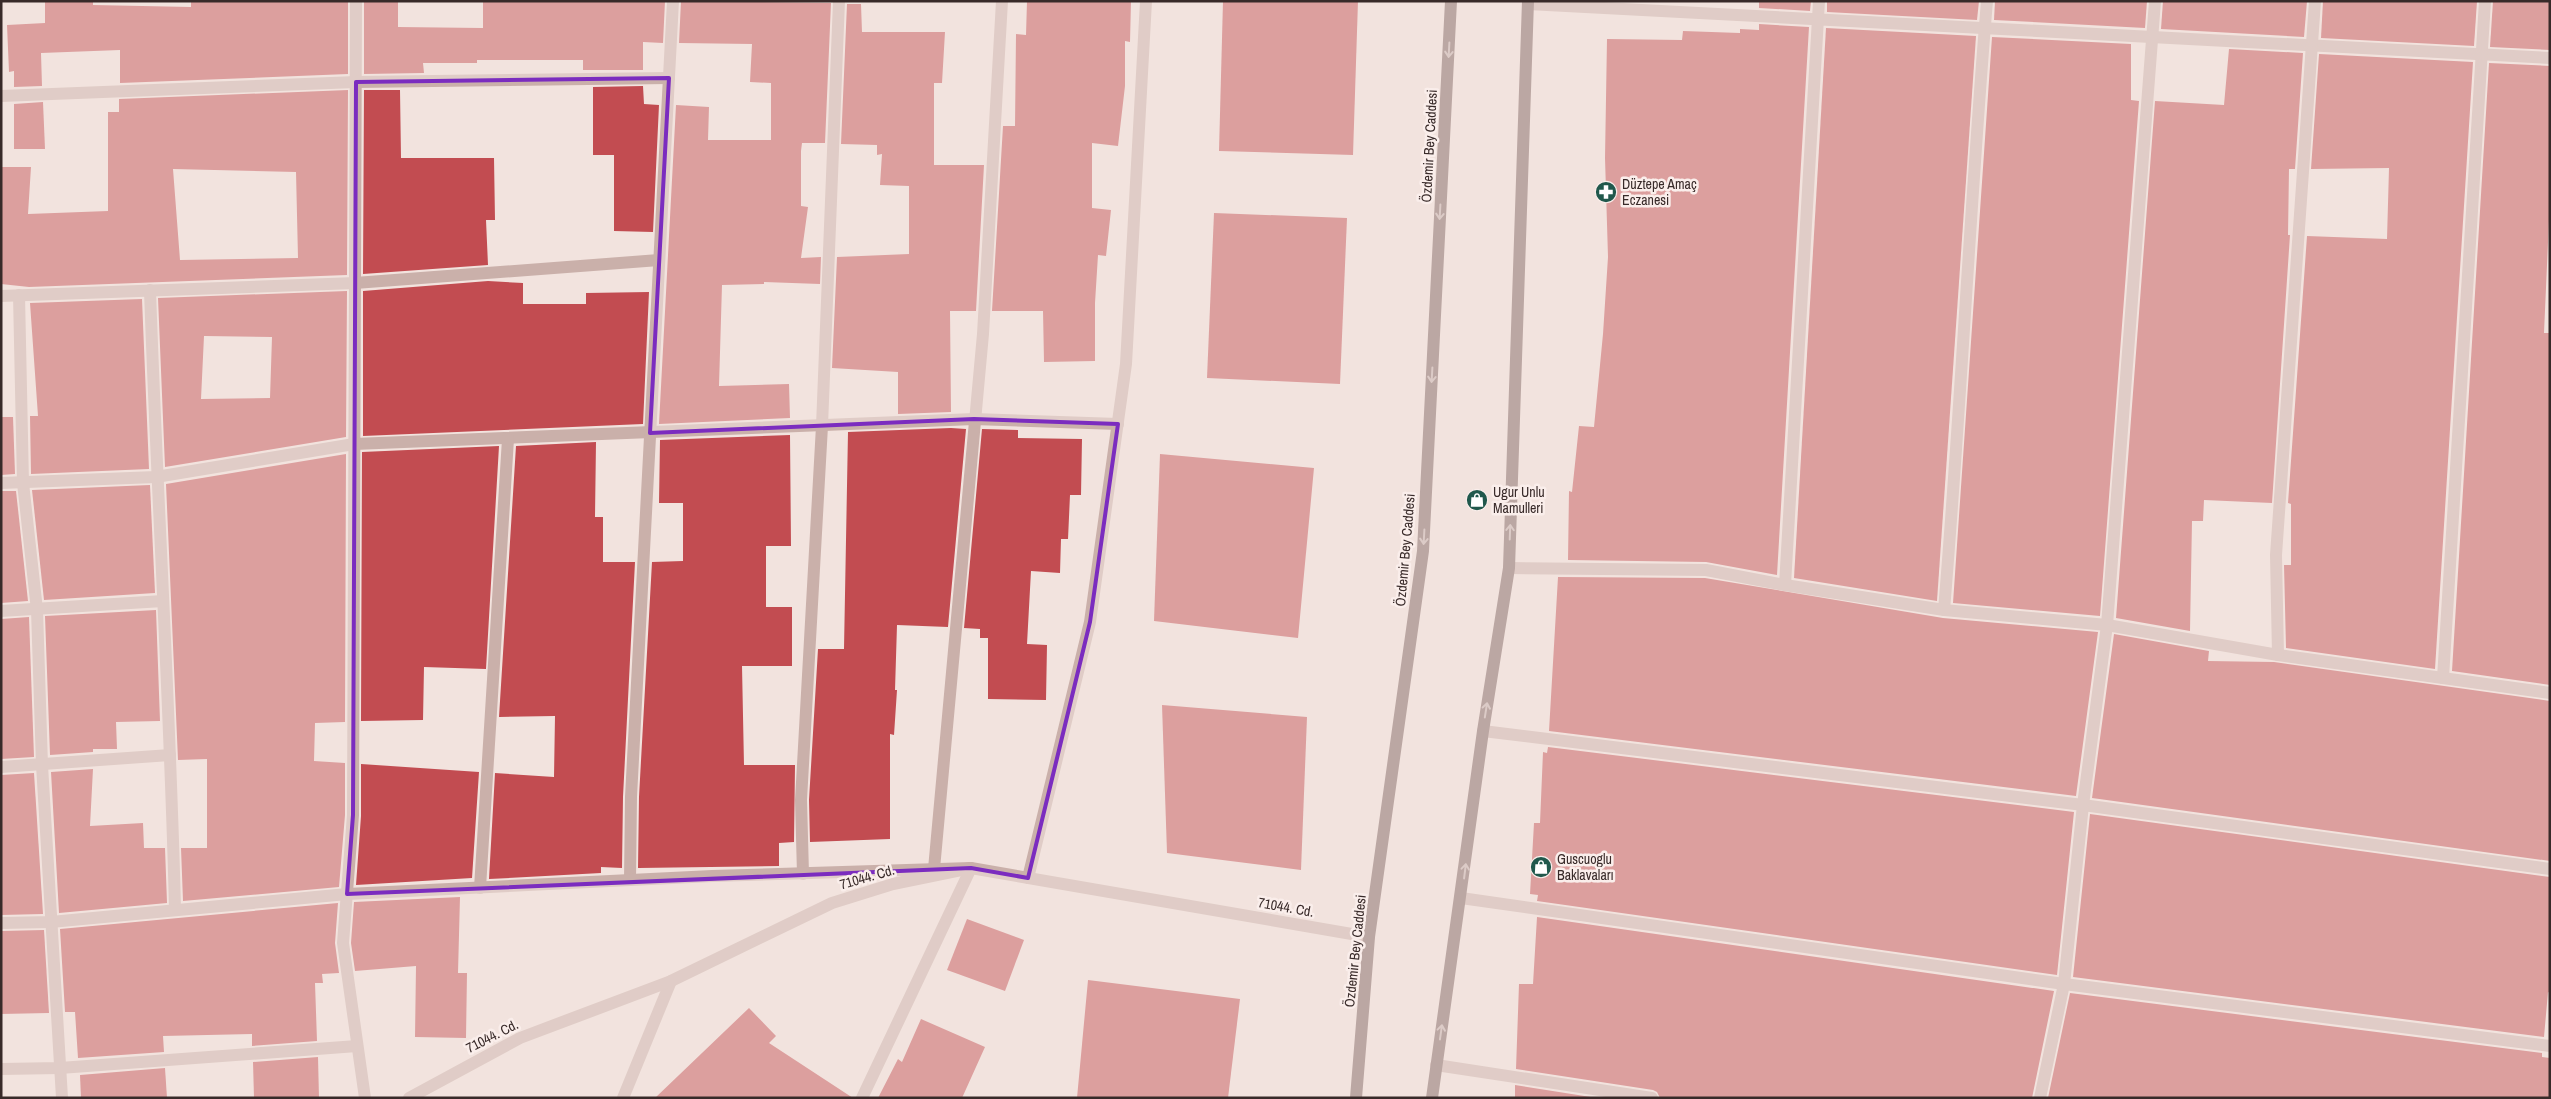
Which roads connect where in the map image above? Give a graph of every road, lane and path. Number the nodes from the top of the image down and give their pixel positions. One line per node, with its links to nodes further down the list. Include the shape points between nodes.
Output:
1 (356, 1): 20 (street)
2 (672, 1): 19 (street)
3 (838, 1): 29 (street)
4 (1002, 1): 27 (street, via 983,334)
5 (1146, 1): 28 (street, via 1126,364)
6 (1451, 1): 63 (main road, Özdemir Bey Caddesi, one-way to 63, via 1423,552)
7 (1819, 1): 13 (street)
8 (1987, 1): 14 (street)
9 (2155, 1): 15 (street)
10 (2315, 1): 16 (street)
11 (2485, 1): 17 (street)
12 (1528, 3): 13 (street); 36 (main road, one-way to 12)
13 (1818, 19): 14 (street); 37 (street)
14 (1984, 29): 15 (street); 40 (street, via 1967,257 1958,448)
15 (2152, 36): 16 (street); 42 (street)
16 (2311, 45): 17 (street); 43 (street, via 2276,555)
17 (2483, 56): 18 (street); 44 (street)
18 (2550, 58)
19 (669, 78): 20 (street); 22 (street)
20 (356, 82): 21 (street); 23 (street)
21 (1, 96)
22 (659, 260): 23 (street); 30 (street)
23 (355, 283): 24 (street); 32 (street)
24 (150, 290): 25 (street); 33 (street)
25 (19, 295): 26 (street); 34 (street)
26 (1, 296)
27 (974, 419): 28 (street); 29 (street); 52 (street)
28 (1118, 424): 55 (street, via 1090,622)
29 (822, 426): 30 (street); 54 (street, via 801,800)
30 (650, 433): 31 (street); 56 (street, via 631,797)
31 (508, 438): 32 (street); 57 (street)
32 (354, 444): 33 (street); 58 (street, via 354,815)
33 (156, 477): 34 (street); 38 (street)
34 (24, 482): 35 (street); 39 (street)
35 (1, 483)
36 (1509, 568): 37 (street, via 1706,570); 46 (main road, one-way to 36)
37 (1785, 585): 40 (street)
38 (163, 601): 39 (street); 47 (street)
39 (37, 610): 41 (street); 48 (street)
40 (1944, 610): 42 (street)
41 (1, 611)
42 (2107, 626): 43 (street); 50 (street)
43 (2278, 656): 44 (street)
44 (2443, 678): 45 (street)
45 (2550, 693)
46 (1483, 731): 50 (street); 59 (main road, one-way to 46)
47 (170, 755): 48 (street); 60 (street)
48 (42, 765): 49 (street); 61 (street)
49 (1, 767)
50 (2083, 806): 53 (street); 65 (street)
51 (971, 868): 52 (street); 55 (street, 71044. Cd.); 64 (street, 71044. Cd., via 893,884 832,903); 75 (street)
52 (934, 869): 54 (street)
53 (2550, 870)
54 (803, 874): 56 (street)
55 (1028, 878): 63 (street, 71044. Cd.)
56 (630, 880): 57 (street)
57 (480, 888): 58 (street)
58 (347, 894): 60 (street); 66 (street, via 343,943)
59 (1461, 898): 65 (street); 68 (main road, one-way to 59)
60 (175, 910): 61 (street)
61 (51, 922): 62 (street); 69 (street)
62 (1, 923)
63 (1369, 937): 76 (main road, Özdemir Bey Caddesi)
64 (671, 981): 73 (street, 71044. Cd., via 520,1038); 74 (street)
65 (2064, 984): 67 (street); 79 (street)
66 (357, 1046): 69 (street); 72 (street)
67 (2550, 1046)
68 (1436, 1065): 77 (main road); 78 (street)
69 (60, 1068): 70 (street); 71 (street)
70 (1, 1069)
71 (62, 1098)
72 (365, 1098)
73 (409, 1098)
74 (623, 1098)
75 (862, 1098)
76 (1356, 1098)
77 (1432, 1098)
78 (1652, 1098)
79 (2040, 1098)

